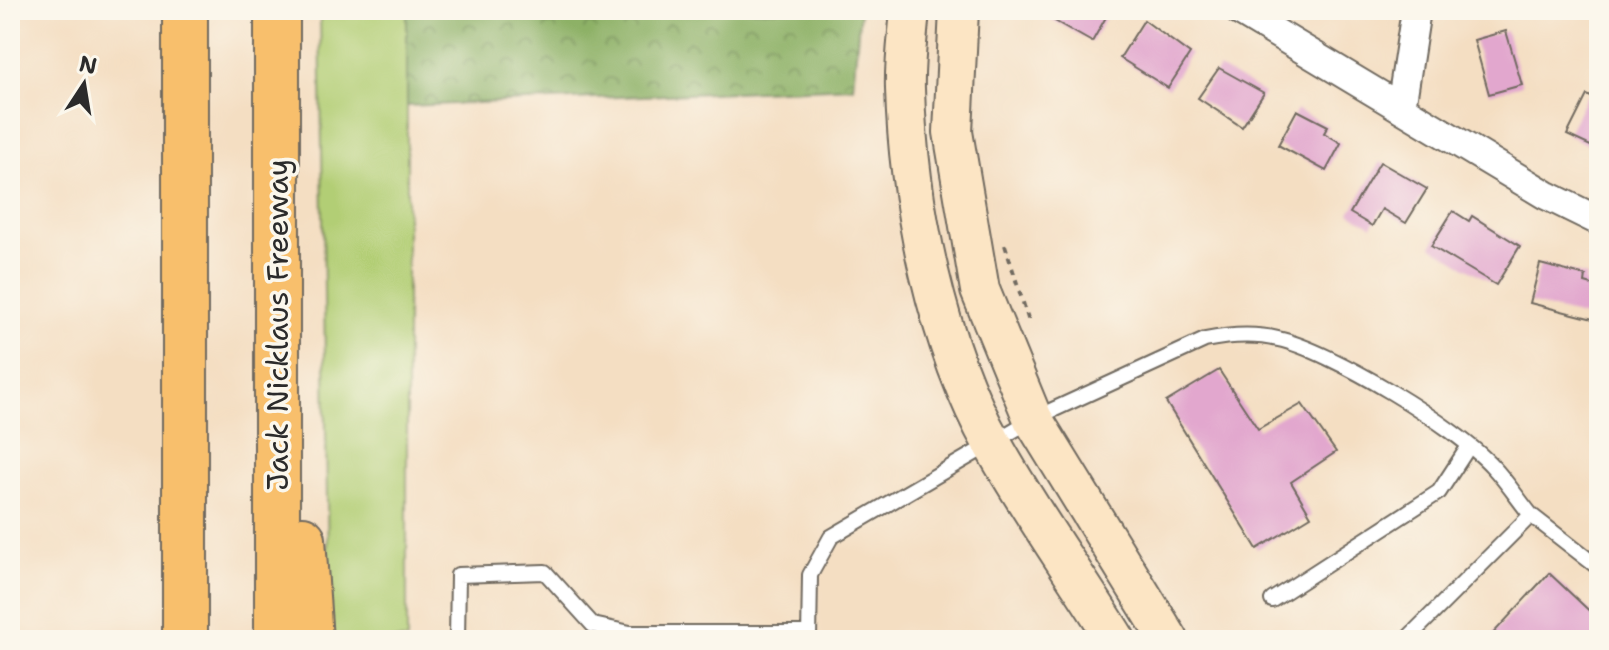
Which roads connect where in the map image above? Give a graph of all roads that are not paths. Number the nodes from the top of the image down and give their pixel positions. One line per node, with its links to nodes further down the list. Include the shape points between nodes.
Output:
1 (185, 10): 17 (highway)
2 (277, 10): 9 (highway, Jack Nicklaus Freeway)
3 (910, 10): 11 (main road, via 904,85 918,216 936,306)
4 (959, 10): 10 (main road, via 953,132 965,214 980,290)
5 (1238, 10): 7 (street)
6 (1416, 10): 7 (street)
7 (1401, 108): 8 (street)
8 (1599, 221)
9 (277, 229): 18 (highway, Jack Nicklaus Freeway); 19 (highway)
10 (1033, 419): 11 (lane); 12 (lane, via 1205,340 1250,336 1302,346 1409,403); 22 (main road)
11 (991, 443): 16 (lane, via 831,537 810,575); 21 (main road)
12 (1469, 446): 13 (lane); 15 (lane, via 1439,492)
13 (1531, 515): 14 (lane); 23 (lane)
14 (1599, 568)
15 (1272, 600)
16 (809, 636): 20 (lane, via 630,633 593,625 545,572 458,575)
17 (185, 640)
18 (277, 640)
19 (310, 640)
20 (457, 640)
21 (1116, 640)
22 (1169, 640)
23 (1406, 640)

